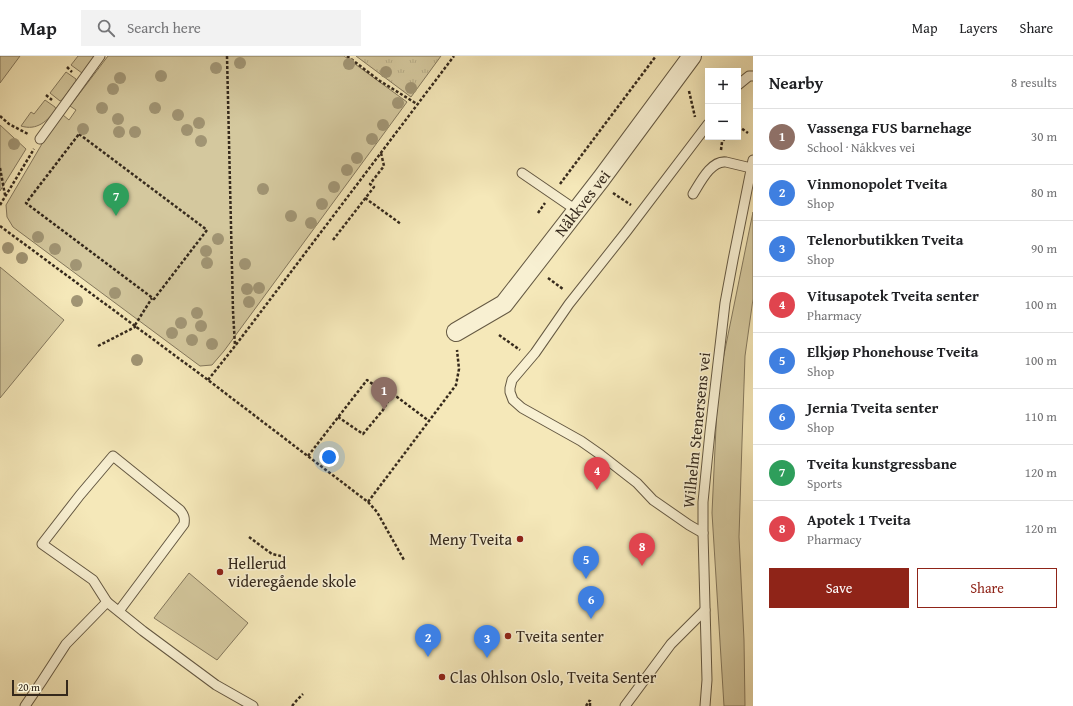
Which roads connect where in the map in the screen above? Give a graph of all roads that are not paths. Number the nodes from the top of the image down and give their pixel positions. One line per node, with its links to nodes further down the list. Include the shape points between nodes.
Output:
1 (100, 56): 6 (lane)
2 (692, 56): 10 (street, Nåkkves vei)
3 (753, 76): 4 (lane)
4 (741, 83)
5 (705, 128): 12 (lane, via 569,304 535,353 512,380 510,388 513,400 522,408 581,441 637,483 653,500)
6 (40, 139)
7 (752, 164): 9 (lane, via 723,161 716,164); 12 (lane, Wilhelm Stenersens vei, via 721,332)
8 (522, 173): 10 (lane)
9 (693, 194)
10 (576, 210): 11 (street, Nåkkves vei, via 504,304)
11 (456, 332)
12 (702, 533): 14 (lane, Wilhelm Stenersens vei)
13 (107, 602): 15 (lane); 15 (lane, via 93,580 42,544 113,456 180,510 185,519 184,524); 16 (lane, via 66,644)
14 (705, 610): 18 (lane, via 672,644); 19 (lane, Wilhelm Stenersens vei)
15 (119, 611): 17 (lane, via 216,685)
16 (25, 706)
17 (254, 706)
18 (625, 706)
19 (706, 706)

